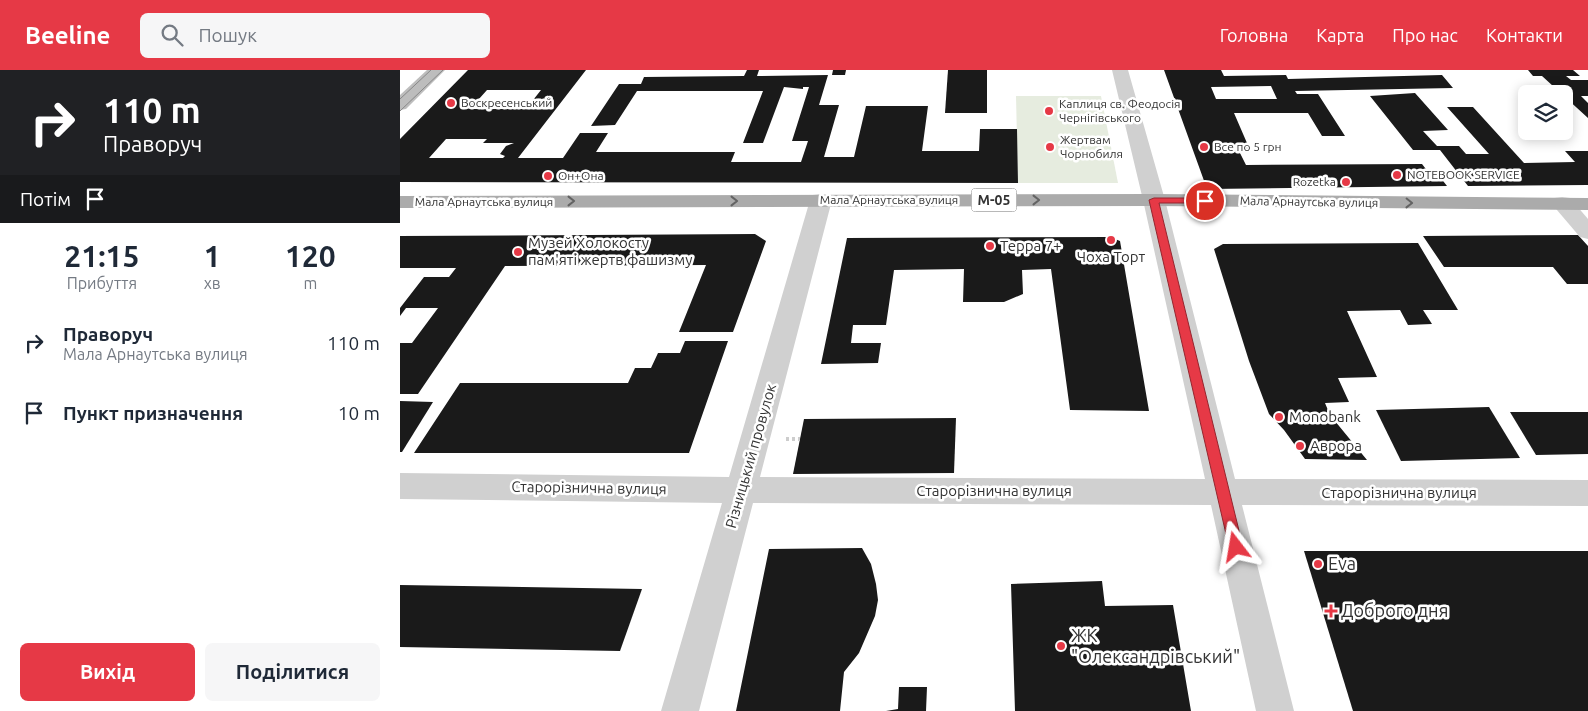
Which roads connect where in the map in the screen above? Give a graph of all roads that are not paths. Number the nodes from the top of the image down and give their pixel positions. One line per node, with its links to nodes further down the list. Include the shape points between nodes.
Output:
1 (437, 70): 3 (main road)
2 (1120, 70): 5 (street)
3 (400, 105)
4 (822, 200): 5 (main road, Мала Арнаутська вулиця / М-05, one-way to 5); 6 (main road, Мала Арнаутська вулиця / М-05, one-way to 4); 11 (street, Різницький провулок)
5 (1154, 200): 7 (main road, Мала Арнаутська вулиця / М-05, one-way to 7); 12 (street)
6 (400, 202)
7 (1562, 203): 8 (main road, Мала Арнаутська вулиця / М-05); 9 (street)
8 (1588, 204)
9 (1588, 232)
10 (400, 486): 11 (street, Старорізнична вулиця)
11 (741, 490): 12 (street, Старорізнична вулиця); 14 (street, Різницький провулок)
12 (1223, 492): 13 (street, Старорізнична вулиця); 15 (street)
13 (1588, 494)
14 (680, 711)
15 (1275, 711)

